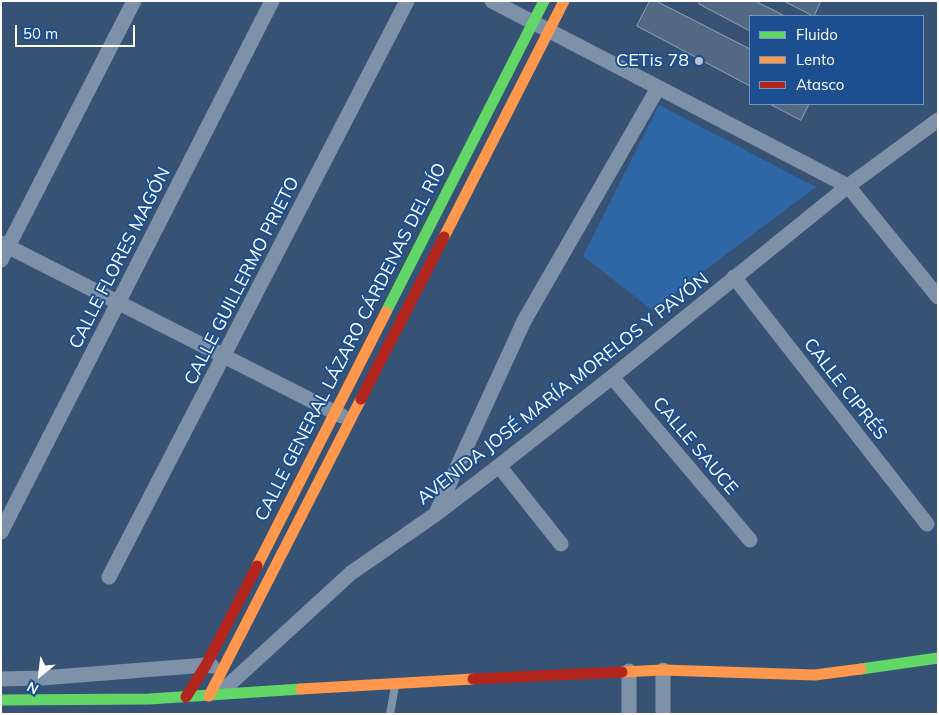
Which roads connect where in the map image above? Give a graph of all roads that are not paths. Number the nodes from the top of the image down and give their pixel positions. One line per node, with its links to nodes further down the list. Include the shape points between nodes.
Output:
1 (134, 1): 12 (street)
2 (272, 1): 16 (street, CALLE FLORES MAGÓN)
3 (407, 1): 17 (street, CALLE GUILLERMO PRIETO)
4 (492, 1): 7 (street)
5 (544, 1): 7 (main road, CALLE GENERAL LÁZARO CÁRDENAS DEL RÍO)
6 (564, 1): 8 (main road, CALLE GENERAL LÁZARO CÁRDENAS DEL RÍO)
7 (533, 23): 8 (street); 19 (main road, CALLE GENERAL LÁZARO CÁRDENAS DEL RÍO)
8 (549, 31): 9 (street); 20 (main road, CALLE GENERAL LÁZARO CÁRDENAS DEL RÍO)
9 (658, 88): 11 (street); 22 (street, via 524,321)
10 (938, 120): 11 (street, AVENIDA JOSÉ MARÍA MORELOS Y PAVÓN)
11 (848, 186): 14 (street, AVENIDA JOSÉ MARÍA MORELOS Y PAVÓN); 15 (street)
12 (5, 244): 13 (street); 16 (street)
13 (1, 260)
14 (734, 277): 18 (street, AVENIDA JOSÉ MARÍA MORELOS Y PAVÓN); 23 (street, CALLE CIPRÉS)
15 (938, 298)
16 (119, 302): 17 (street); 24 (street, CALLE FLORES MAGÓN)
17 (224, 356): 19 (street); 27 (street, CALLE GUILLERMO PRIETO)
18 (612, 377): 21 (street, AVENIDA JOSÉ MARÍA MORELOS Y PAVÓN); 25 (street, CALLE SAUCE)
19 (335, 412): 20 (street); 29 (main road, CALLE GENERAL LÁZARO CÁRDENAS DEL RÍO)
20 (350, 420): 30 (main road, CALLE GENERAL LÁZARO CÁRDENAS DEL RÍO)
21 (499, 466): 22 (street, AVENIDA JOSÉ MARÍA MORELOS Y PAVÓN); 26 (street)
22 (436, 514): 35 (street, AVENIDA JOSÉ MARÍA MORELOS Y PAVÓN, via 351,573)
23 (927, 524)
24 (1, 532)
25 (750, 540)
26 (561, 544)
27 (109, 577)
28 (938, 658): 31 (main road, via 815,675)
29 (206, 665): 30 (street); 33 (street); 36 (main road, CALLE GENERAL LÁZARO CÁRDENAS DEL RÍO)
30 (223, 668): 35 (main road, CALLE GENERAL LÁZARO CÁRDENAS DEL RÍO)
31 (663, 670): 32 (main road); 42 (street)
32 (629, 671): 34 (main road); 41 (street)
33 (1, 679)
34 (396, 682): 35 (main road); 40 (lane)
35 (213, 696): 36 (main road)
36 (186, 697): 37 (main road)
37 (149, 699): 38 (main road); 39 (main road)
38 (1, 700)
39 (120, 710)
40 (390, 714)
41 (629, 714)
42 (663, 714)

